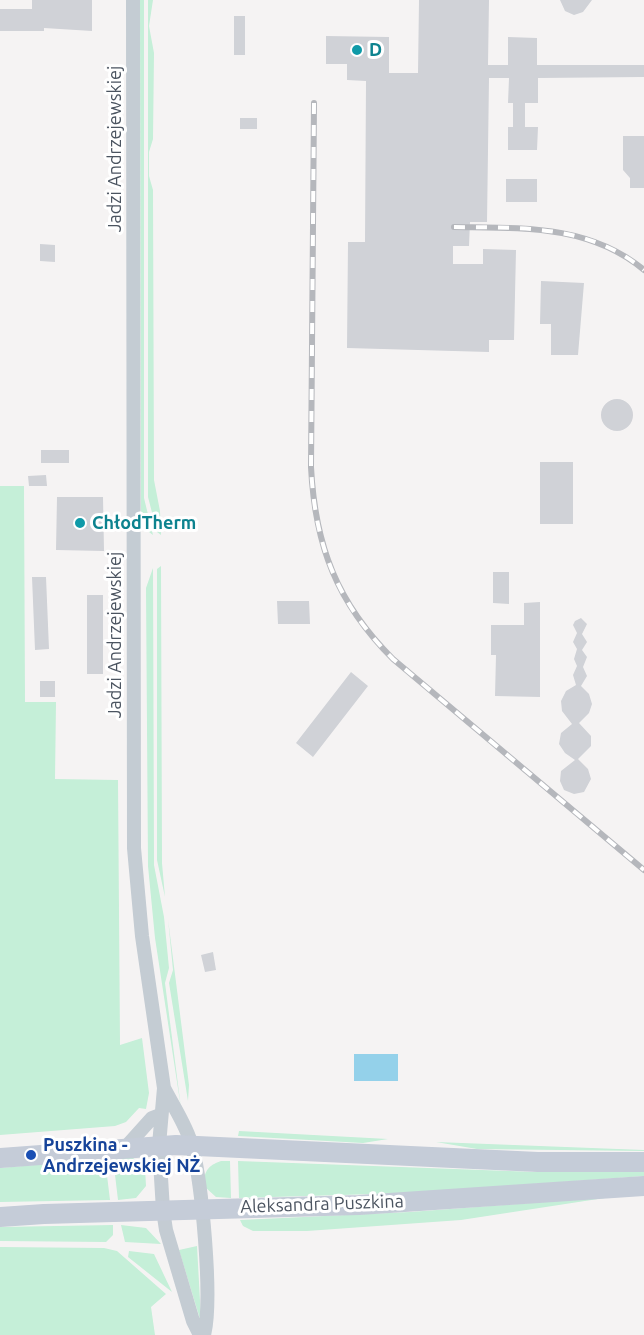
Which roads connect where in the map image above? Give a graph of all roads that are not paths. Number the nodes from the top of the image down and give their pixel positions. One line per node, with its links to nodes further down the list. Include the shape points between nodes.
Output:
1 (133, 0): 2 (street, Jadzi Andrzejewskiej, via 134,848)
2 (164, 1088): 3 (street, Jadzi Andrzejewskiej); 5 (street, Jadzi Andrzejewskiej)
3 (160, 1115): 4 (street, Jadzi Andrzejewskiej); 6 (street, via 152,1118)
4 (159, 1145): 5 (main road); 6 (main road); 11 (street, Jadzi Andrzejewskiej)
5 (192, 1145): 8 (main road, via 538,1162); 10 (street, Jadzi Andrzejewskiej)
6 (125, 1148): 7 (main road)
7 (0, 1158)
8 (644, 1162)
9 (644, 1186): 10 (main road, Aleksandra Puszkina, via 379,1203)
10 (201, 1209): 11 (main road, Aleksandra Puszkina); 13 (street, Jadzi Andrzejewskiej, via 208,1320)
11 (163, 1210): 12 (main road, Aleksandra Puszkina); 13 (street, Jadzi Andrzejewskiej, via 193,1321)
12 (0, 1217)
13 (202, 1335)

